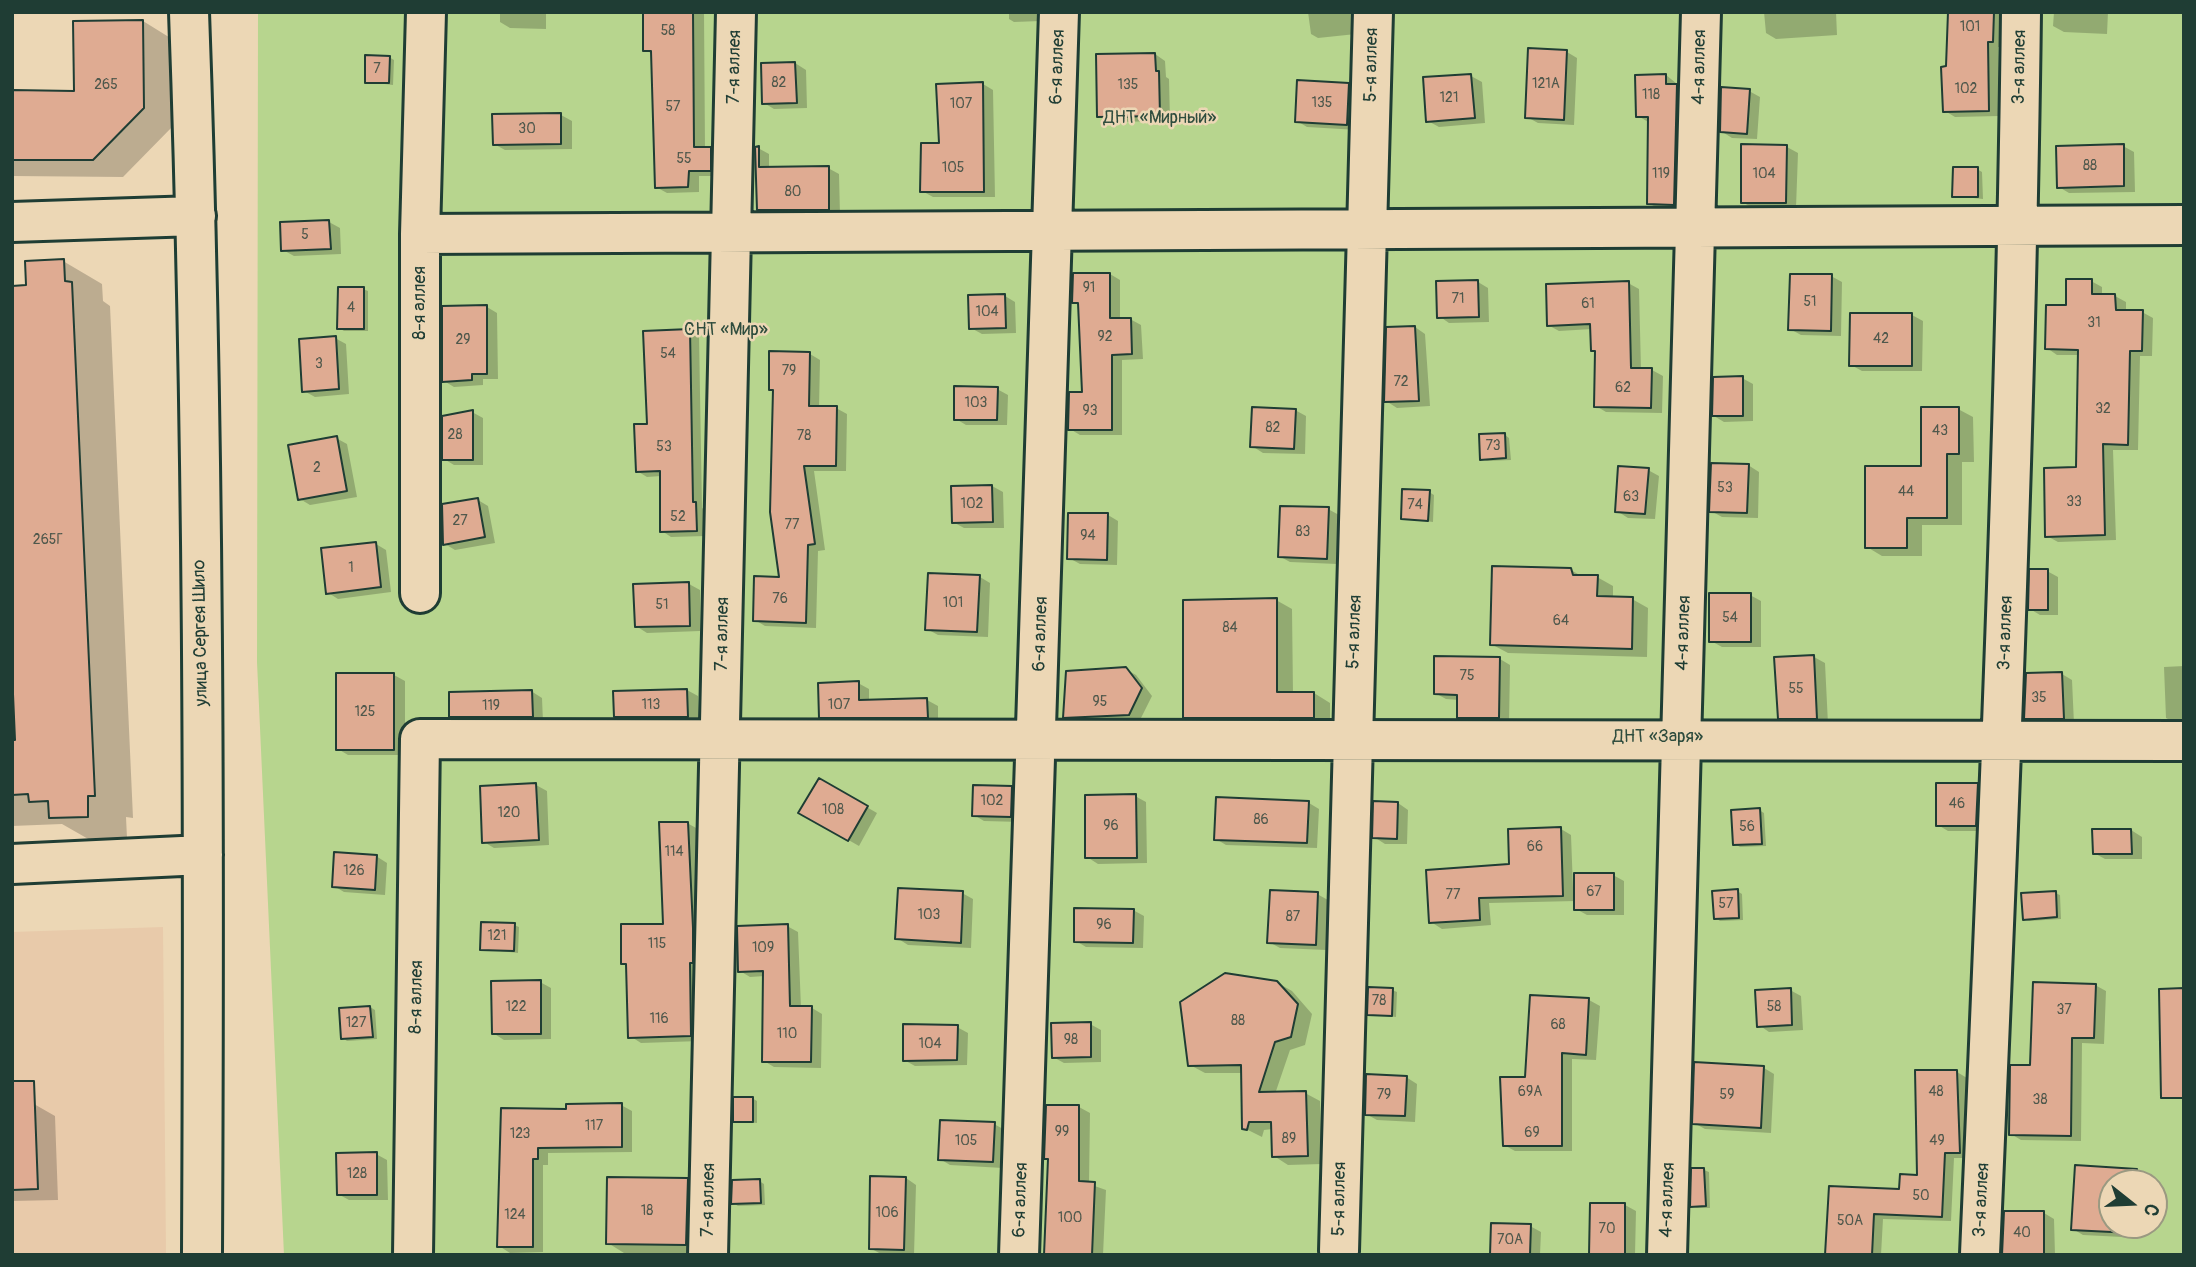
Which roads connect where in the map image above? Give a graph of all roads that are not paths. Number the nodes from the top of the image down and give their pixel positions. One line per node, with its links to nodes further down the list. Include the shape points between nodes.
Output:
1 (189, 12): 8 (street, улица Сергея Шило)
2 (426, 12): 16 (street, 8-я аллея)
3 (736, 12): 15 (street, 7-я аллея)
4 (1059, 12): 14 (street, 6-я аллея)
5 (1373, 12): 13 (street, 5-я аллея)
6 (1701, 12): 12 (street, 4-я аллея)
7 (2021, 12): 11 (street, 3-я аллея)
8 (196, 215): 9 (street); 24 (street, улица Сергея Шило)
9 (12, 222)
10 (2184, 225): 11 (street)
11 (2018, 226): 12 (street); 22 (street, 3-я аллея)
12 (1698, 228): 13 (street); 21 (street, 4-я аллея)
13 (1368, 229): 14 (street); 20 (street, 5-я аллея)
14 (1052, 231): 15 (street); 19 (street, 6-я аллея)
15 (731, 233): 16 (street); 18 (street, 7-я аллея)
16 (420, 234): 17 (street, 8-я аллея)
17 (420, 593)
18 (721, 739): 19 (street); 29 (street, 8-я аллея, via 420,739); 30 (street, 7-я аллея)
19 (1038, 740): 20 (street); 31 (street, 6-я аллея)
20 (1351, 740): 21 (street); 26 (street, 5-я аллея)
21 (1681, 740): 22 (street); 32 (street, 4-я аллея)
22 (2003, 741): 23 (street); 27 (street, 3-я аллея)
23 (2184, 741)
24 (204, 855): 25 (street); 28 (street, улица Сергея Шило)
25 (12, 864)
26 (1339, 1251)
27 (1980, 1254)
28 (202, 1255)
29 (413, 1255)
30 (708, 1255)
31 (1019, 1255)
32 (1667, 1255)

